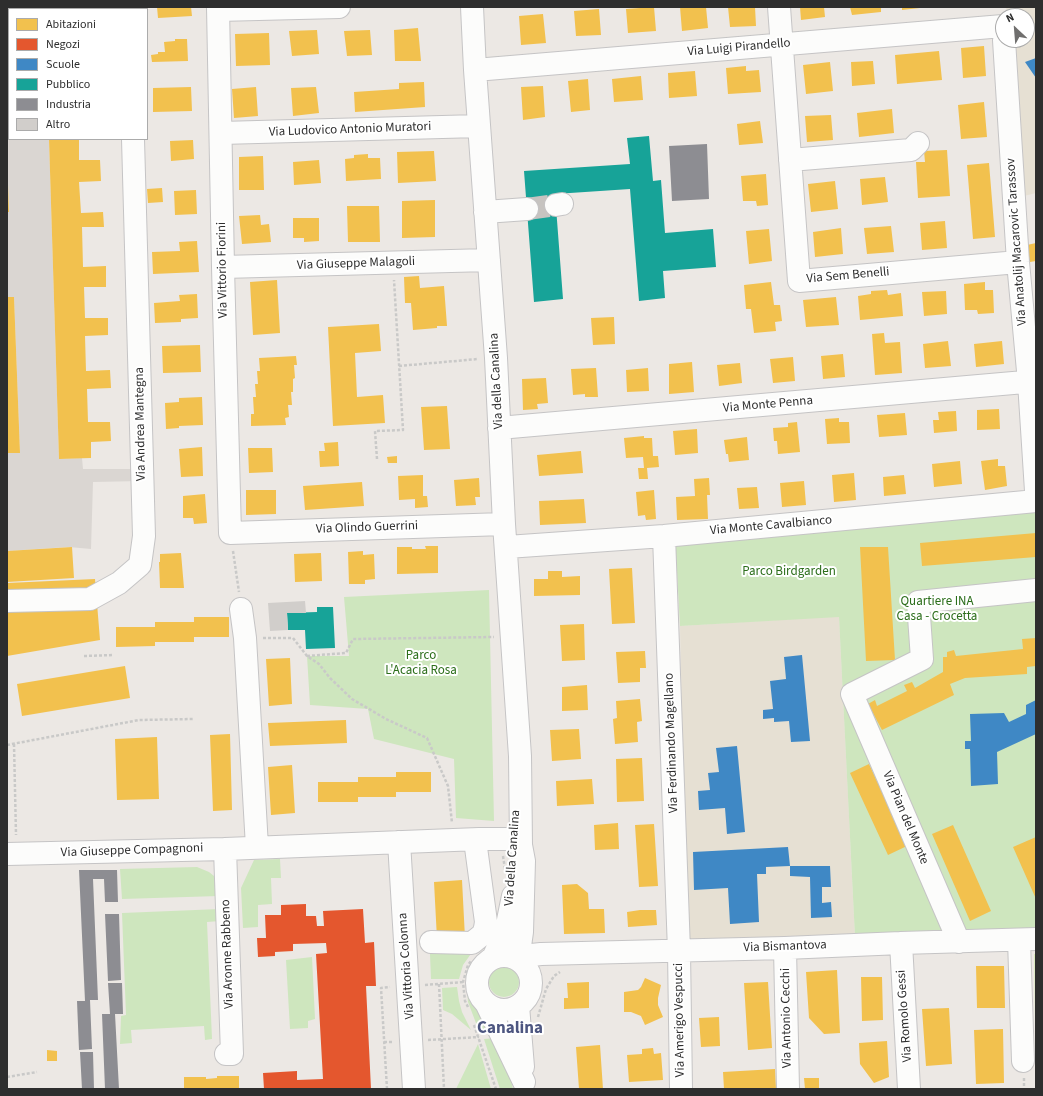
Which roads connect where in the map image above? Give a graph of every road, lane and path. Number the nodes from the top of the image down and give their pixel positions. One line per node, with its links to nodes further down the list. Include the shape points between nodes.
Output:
1 (339, 7): 4 (street)
2 (472, 7): 8 (street, Via della Canalina)
3 (779, 7): 6 (street, Via Sem Benelli)
4 (218, 9): 10 (street, Via Vittorio Fiorini)
5 (995, 27): 6 (street, Via Luigi Pirandello)
6 (781, 45): 8 (street, Via Luigi Pirandello); 13 (street, Via Sem Benelli)
7 (1005, 48): 17 (street, Via Anatolij Macarovic Tarassov)
8 (475, 70): 9 (street, Via della Canalina)
9 (479, 126): 10 (street, Via Ludovico Antonio Muratori); 15 (street, Via della Canalina)
10 (221, 134): 19 (street, Via Vittorio Fiorini)
11 (133, 140): 32 (street, Via Andrea Mantegna, via 144,536 140,564 119,583 90,599)
12 (918, 143): 13 (street, via 911,150)
13 (790, 160): 17 (street, Via Sem Benelli, via 799,281)
14 (527, 209): 15 (street)
15 (485, 212): 16 (street, Via della Canalina)
16 (489, 260): 18 (street, Via Giuseppe Malagoli); 20 (street, Via della Canalina)
17 (1018, 262): 22 (street, Via Anatolij Macarovic Tarassov)
18 (393, 263): 19 (street, Via Giuseppe Malagoli); 21 (path)
19 (223, 267): 28 (street, Via Vittorio Fiorini)
20 (496, 358): 21 (path); 23 (street, Via della Canalina)
21 (399, 366): 24 (path, via 403,430 375,431)
22 (1032, 382): 23 (street, Via Monte Penna); 25 (street, Via Anatolij Macarovic Tarassov)
23 (499, 428): 27 (street, Via della Canalina)
24 (377, 459)
25 (1036, 491)
26 (1036, 501): 29 (street, Via Monte Cavalbianco)
27 (504, 524): 28 (street, Via Olindo Guerrini); 30 (street, Via della Canalina)
28 (230, 533): 33 (path)
29 (664, 536): 30 (street, Via Monte Cavalbianco); 55 (street, Via Ferdinando Magellano)
30 (507, 547): 45 (street, Via della Canalina, via 520,756)
31 (1036, 590): 52 (street, Via Pian del Monte, via 918,602 922,659 852,694)
32 (7, 601)
33 (242, 609): 35 (street)
34 (496, 637): 38 (path, via 353,639 346,653)
35 (245, 638): 38 (path, via 293,638); 47 (street)
36 (113, 655): 37 (path)
37 (84, 656)
38 (307, 656): 42 (path, via 319,664 352,699 386,719 427,738 448,786)
39 (194, 719): 40 (path, via 139,720)
40 (14, 744): 41 (path); 46 (path)
41 (7, 745)
42 (452, 829)
43 (477, 839): 44 (street, Via Giuseppe Compagnoni); 45 (street, Via Giuseppe Compagnoni); 49 (street, Via Giuseppe Compagnoni, via 503,851); 51 (street, via 486,922 483,934 472,943)
44 (399, 842): 47 (street, Via Giuseppe Compagnoni); 64 (street, Via Vittoria Colonna)
45 (518, 842): 49 (street, Via della Canalina); 56 (street, Via della Canalina, via 524,862 522,932 520,946)
46 (12, 847): 48 (street, Via Giuseppe Compagnoni)
47 (257, 847): 48 (street, Via Giuseppe Compagnoni)
48 (225, 849): 66 (street, Via Aronne Rabbeno, via 232,1054)
49 (514, 865): 56 (street, Via della Canalina, via 512,898)
50 (1027, 940): 52 (street, Via Bismantova); 67 (street, Via Bismantova)
51 (431, 942)
52 (958, 942): 53 (street, Via Bismantova)
53 (900, 943): 54 (street, Via Bismantova); 76 (street, Via Romolo Gessi)
54 (785, 948): 55 (street, Via Bismantova); 75 (street, Via Antonio Cecchi)
55 (679, 950): 56 (street, Via Bismantova, via 552,954); 74 (street, Via Amerigo Vespucci)
56 (502, 962): 58 (street, via 531,983 526,1000); 59 (street, Via della Canalina, via 484,964 478,974); 59 (path, via 468,965 463,982 465,1001)
57 (439, 984): 63 (path)
58 (518, 1006): 59 (street, via 505,1011); 70 (street, Via della Canalina)
59 (478, 1007): 61 (street, Via della Canalina)
60 (474, 1022): 62 (path)
61 (502, 1035): 62 (path); 70 (street, Via della Canalina)
62 (479, 1037): 63 (path); 73 (path)
63 (442, 1039): 64 (path); 72 (path)
64 (411, 1041): 65 (path); 71 (street, Via Vittoria Colonna)
65 (384, 1042)
66 (226, 1054)
67 (1023, 1062)
68 (37, 1072): 69 (path)
69 (7, 1078)
70 (525, 1085)
71 (414, 1089)
72 (444, 1089)
73 (496, 1089)
74 (681, 1089)
75 (788, 1089)
76 (910, 1089)

